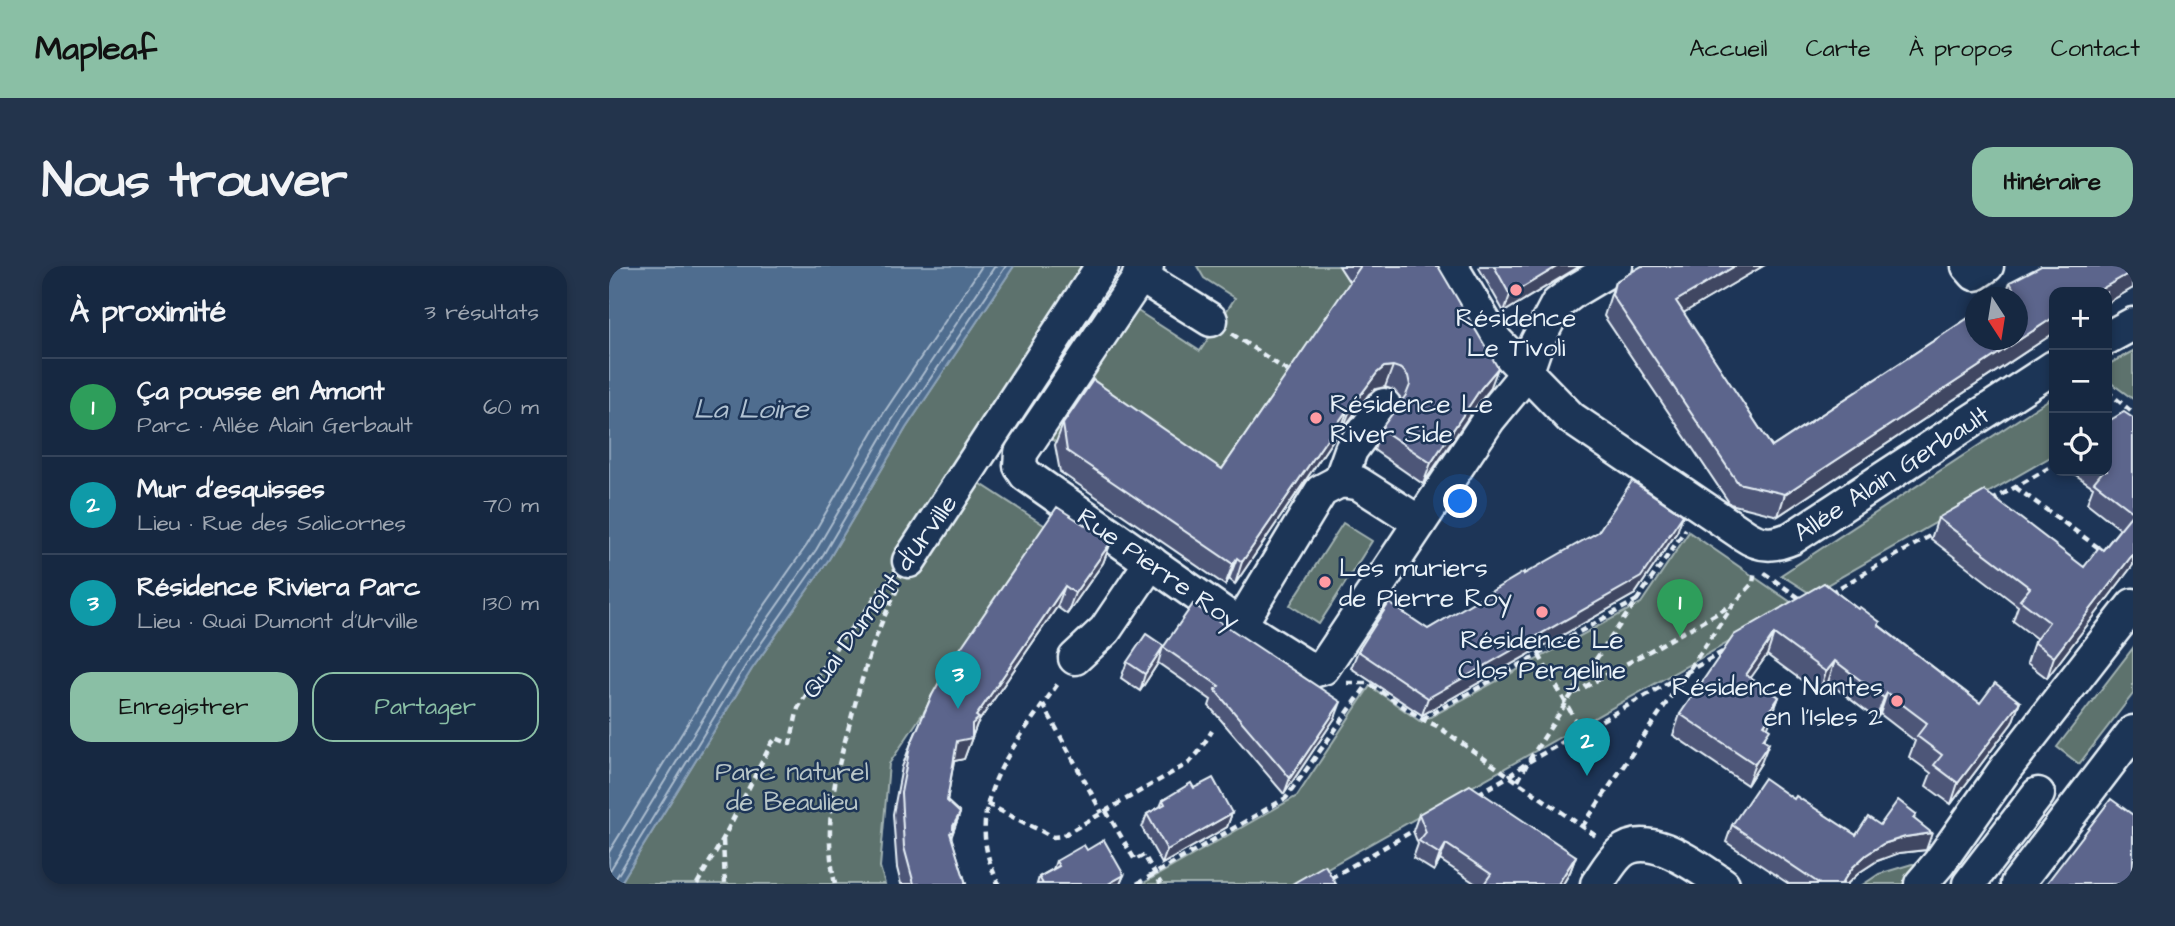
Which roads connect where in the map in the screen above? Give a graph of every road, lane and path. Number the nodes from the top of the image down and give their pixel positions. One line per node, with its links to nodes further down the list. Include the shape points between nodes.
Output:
1 (1102, 266): 24 (street, Quai Dumont d'Urville)
2 (1451, 266): 11 (street, Allée Alain Gerbault, via 1496,341)
3 (1616, 266): 11 (street, via 1557,304)
4 (1968, 266): 5 (street, via 1975,274)
5 (1987, 266)
6 (1143, 271): 7 (street); 25 (street, Rue Pierre Roy, via 1021,453 1020,466 1026,475)
7 (1211, 320): 12 (path)
8 (2133, 324): 9 (street)
9 (2112, 335)
10 (2049, 370): 20 (street, Allée Alain Gerbault, via 1782,543 1754,542)
11 (1526, 374): 20 (street, Allée Alain Gerbault, via 1571,418); 21 (street, via 1489,419)
12 (1295, 377)
13 (2112, 395): 15 (path)
14 (1384, 405): 17 (street, via 1351,450)
15 (2133, 413)
16 (2049, 468): 18 (path)
17 (1340, 481): 21 (street, via 1358,483); 31 (street, via 1321,491)
18 (2015, 487): 19 (path); 23 (path)
19 (1991, 501)
20 (1701, 506): 28 (path, via 1702,531 1689,525)
21 (1419, 522): 35 (street)
22 (1942, 529): 27 (path)
23 (2112, 557)
24 (909, 561): 56 (path, Quai Dumont d'Urville, via 842,638 798,708 790,744 776,738 771,744); 62 (path, via 877,636 835,775 830,821)
25 (1151, 562): 31 (street, Rue Pierre Roy); 34 (street, via 1105,630)
26 (1755, 567): 29 (path, via 1753,583)
27 (1821, 598)
28 (1638, 599): 33 (path); 38 (path)
29 (1733, 605): 36 (path); 38 (path)
30 (2133, 605): 46 (street)
31 (1240, 625): 35 (street, Rue Pierre Roy)
32 (1730, 648): 36 (path)
33 (1539, 655): 40 (path); 41 (path)
34 (1075, 658): 39 (path)
35 (1318, 670): 37 (path, via 1343,683)
36 (1686, 672): 43 (path); 55 (path)
37 (1368, 683): 41 (path); 58 (path, via 1286,798)
38 (1572, 694): 40 (path)
39 (1043, 705): 51 (path, via 995,777); 52 (path)
40 (1566, 705): 43 (path); 45 (path)
41 (1422, 719): 47 (path)
42 (1212, 731): 52 (path, via 1189,763)
43 (1582, 732): 45 (path)
44 (2133, 732): 53 (street)
45 (1528, 762): 47 (path); 48 (path)
46 (2006, 768): 49 (street); 68 (street)
47 (1509, 776): 48 (path); 50 (path)
48 (1518, 781): 55 (path)
49 (2038, 794): 53 (street); 69 (street)
50 (1474, 796)
51 (987, 804): 52 (path, via 1053,837); 63 (path, via 985,836)
52 (1104, 812): 58 (path, via 1135,860 1144,855)
53 (2070, 814): 70 (street)
54 (1426, 823): 59 (path)
55 (1583, 827): 57 (path)
56 (723, 839): 60 (path, Quai Dumont d'Urville); 61 (path)
57 (1620, 852): 66 (street); 67 (street, via 1655,845)
58 (1155, 874): 64 (path); 65 (path)
59 (1316, 882)
60 (697, 884)
61 (725, 884)
62 (835, 884)
63 (995, 884)
64 (1137, 884)
65 (1161, 884)
66 (1597, 884)
67 (1724, 884)
68 (1921, 884)
69 (1969, 884)
70 (2017, 884)

